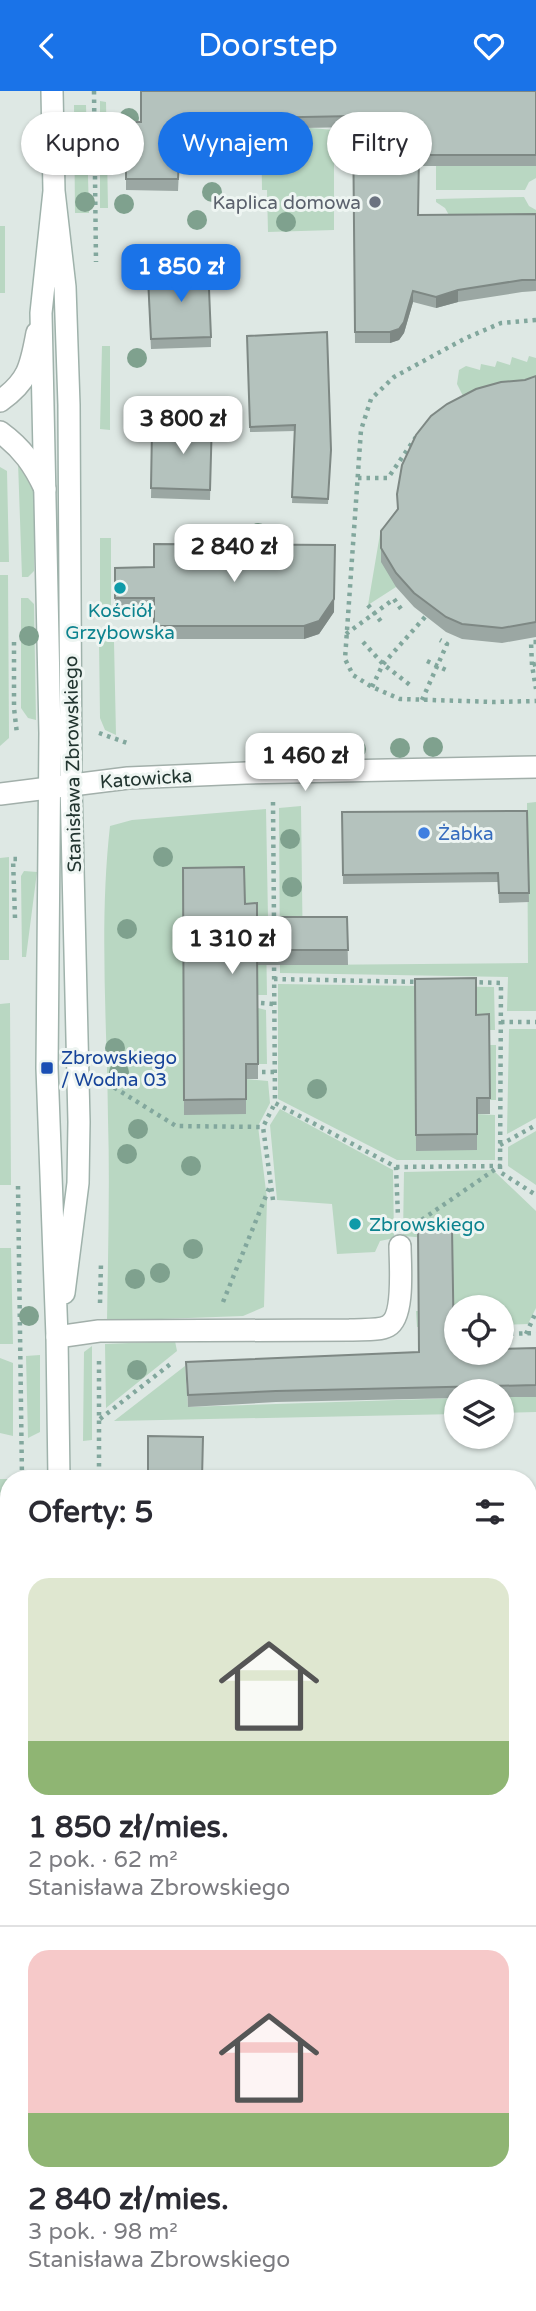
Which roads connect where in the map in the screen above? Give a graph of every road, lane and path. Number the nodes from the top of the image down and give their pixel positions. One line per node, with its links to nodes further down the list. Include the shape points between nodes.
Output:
1 (52, 91): 2 (street, Stanisława Zbrowskiego)
2 (54, 191): 3 (street, Stanisława Zbrowskiego); 32 (street, Stanisława Zbrowskiego, via 65,287 69,405)
3 (41, 313): 5 (street, via 30,367 22,382); 9 (street, Stanisława Zbrowskiego)
4 (536, 320): 8 (path, via 501,323 394,377 371,399 361,430)
5 (0, 401)
6 (0, 432): 9 (street, via 34,465)
7 (420, 432): 8 (path, via 388,478)
8 (358, 478): 15 (path)
9 (45, 489): 33 (street, Stanisława Zbrowskiego)
10 (368, 605): 12 (path)
11 (401, 609): 12 (path, via 394,599)
12 (374, 613): 14 (path); 15 (path)
13 (425, 617): 20 (path)
14 (383, 624)
15 (346, 634): 25 (path, via 345,659 352,675)
16 (440, 640): 22 (path, via 447,644)
17 (363, 642): 20 (path)
18 (536, 642): 21 (path, via 531,642)
19 (427, 661): 22 (path)
20 (383, 664): 24 (path); 25 (path)
21 (534, 664): 26 (path)
22 (437, 666): 23 (path); 27 (path)
23 (448, 671)
24 (410, 685)
25 (372, 687): 27 (path, via 400,699)
26 (536, 689)
27 (422, 701): 28 (path)
28 (536, 701)
29 (96, 732): 30 (path)
30 (126, 744)
31 (536, 767): 32 (street, Katowicka, via 234,773)
32 (71, 784): 33 (street, Katowicka); 67 (street, Stanisława Zbrowskiego, via 78,1183)
33 (49, 787): 34 (street, Katowicka); 67 (street, Stanisława Zbrowskiego, via 47,1068)
34 (0, 793)
35 (273, 798): 36 (path)
36 (274, 927)
37 (274, 953): 38 (path)
38 (274, 979): 39 (path); 42 (path)
39 (421, 982)
40 (461, 982): 43 (path, via 501,983)
41 (261, 1003): 42 (path)
42 (274, 1004): 48 (path)
43 (501, 1022): 44 (path); 46 (path)
44 (536, 1022)
45 (493, 1038): 46 (path)
46 (501, 1038): 52 (path)
47 (262, 1072): 48 (path)
48 (274, 1072): 50 (path)
49 (100, 1079): 54 (path, via 176,1126)
50 (275, 1103): 54 (path); 57 (path)
51 (491, 1110): 52 (path)
52 (500, 1110): 55 (path)
53 (536, 1125): 55 (path)
54 (264, 1127): 58 (path)
55 (500, 1145): 56 (path)
56 (500, 1166): 57 (path); 59 (path, via 500,1172); 61 (path)
57 (396, 1167): 61 (path)
58 (270, 1186): 60 (path); 63 (path)
59 (536, 1195)
60 (273, 1200)
61 (400, 1241): 63 (street, via 400,1300 396,1318 388,1326)
62 (536, 1312): 66 (path)
63 (212, 1331): 67 (street, via 99,1331)
64 (536, 1333): 66 (path)
65 (514, 1334): 66 (path)
66 (526, 1334)
67 (57, 1337): 68 (street, Stanisława Zbrowskiego)
68 (59, 1470)

